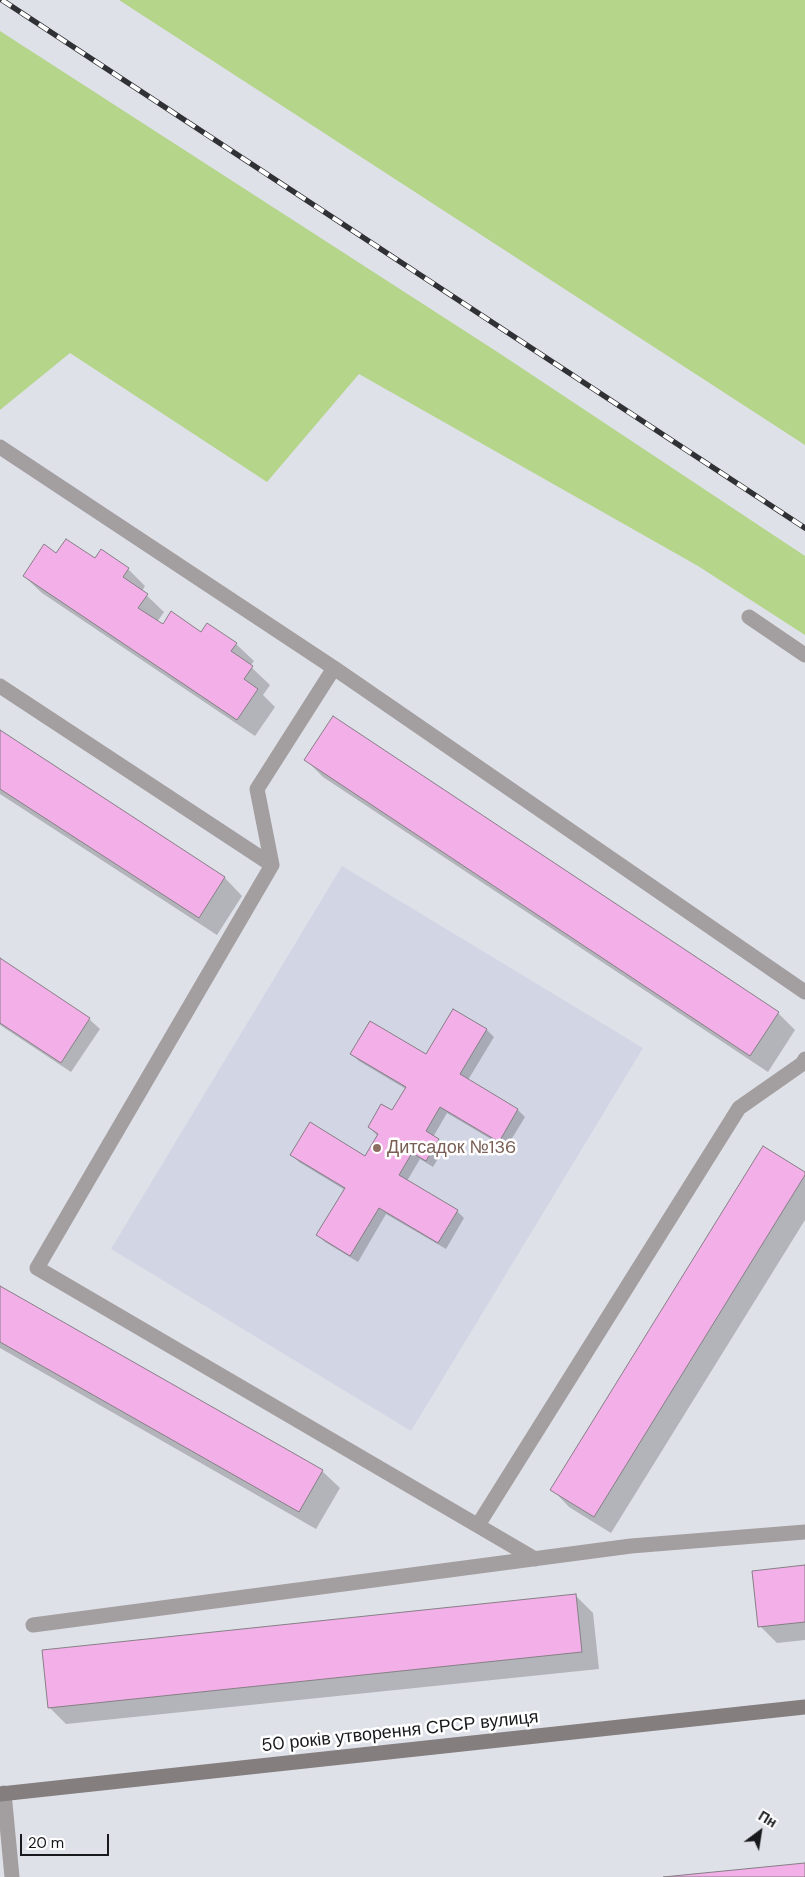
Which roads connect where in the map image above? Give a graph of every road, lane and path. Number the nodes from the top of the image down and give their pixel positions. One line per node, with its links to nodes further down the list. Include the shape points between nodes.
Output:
1 (0, 447): 4 (lane)
2 (749, 617): 3 (lane)
3 (805, 655)
4 (334, 668): 6 (lane, via 257,789); 7 (lane)
5 (0, 686): 6 (lane)
6 (272, 865): 9 (lane, via 37,1268)
7 (805, 992)
8 (805, 1059): 9 (lane, via 739,1108)
9 (478, 1525): 11 (lane)
10 (805, 1532): 11 (lane, via 631,1546)
11 (535, 1559): 12 (lane)
12 (33, 1625)
13 (805, 1706): 14 (main road, 50 років утворення СРСР вулиця)
14 (2, 1794): 15 (lane)
15 (12, 1877)

